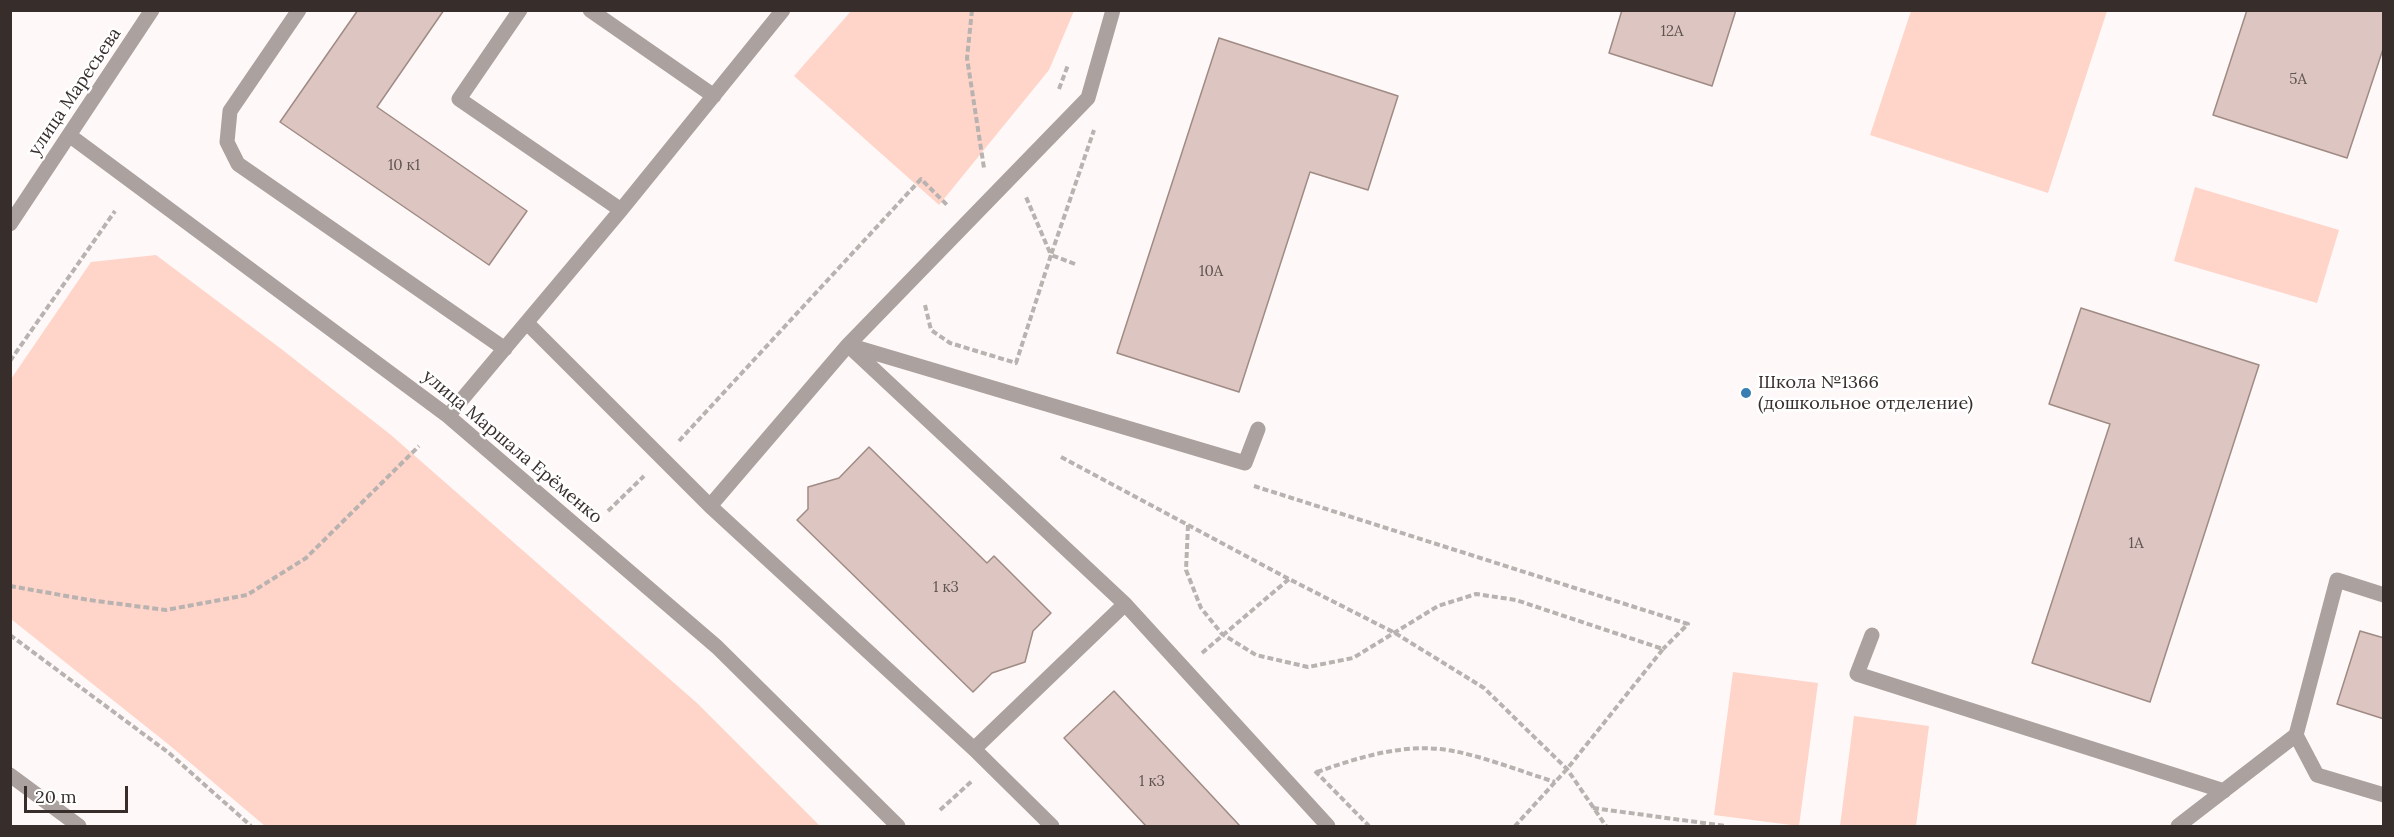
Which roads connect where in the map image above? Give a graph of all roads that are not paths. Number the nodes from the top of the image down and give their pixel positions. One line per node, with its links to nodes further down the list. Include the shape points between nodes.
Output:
1 (152, 10): 8 (street, улица Маресьева)
2 (299, 10): 13 (street, via 230,111 227,142 238,164)
3 (520, 10): 9 (street, via 459,99)
4 (590, 10): 7 (street)
5 (783, 10): 7 (street)
6 (1113, 10): 12 (street, via 1088,98)
7 (714, 96): 9 (street)
8 (69, 135): 10 (street, улица Маресьева); 14 (street, улица Маршала Ерёменко)
9 (621, 210): 11 (street)
10 (10, 224)
11 (527, 323): 13 (street); 16 (street)
12 (848, 345): 15 (street, via 1245,463); 16 (street); 18 (street)
13 (505, 349): 14 (street)
14 (448, 416): 27 (street, улица Маршала Ерёменко, via 717,647)
15 (1258, 429)
16 (710, 506): 21 (street)
17 (2384, 595): 20 (street, via 2337,580)
18 (1125, 604): 21 (street); 29 (street)
19 (1872, 634): 23 (street, via 1857,674)
20 (2296, 735): 23 (street); 24 (street, via 2317,775)
21 (974, 748): 28 (street)
22 (10, 775): 26 (street)
23 (2224, 791): 25 (street)
24 (2384, 795)
25 (2185, 824)
26 (79, 826)
27 (898, 826)
28 (1052, 826)
29 (1328, 826)

